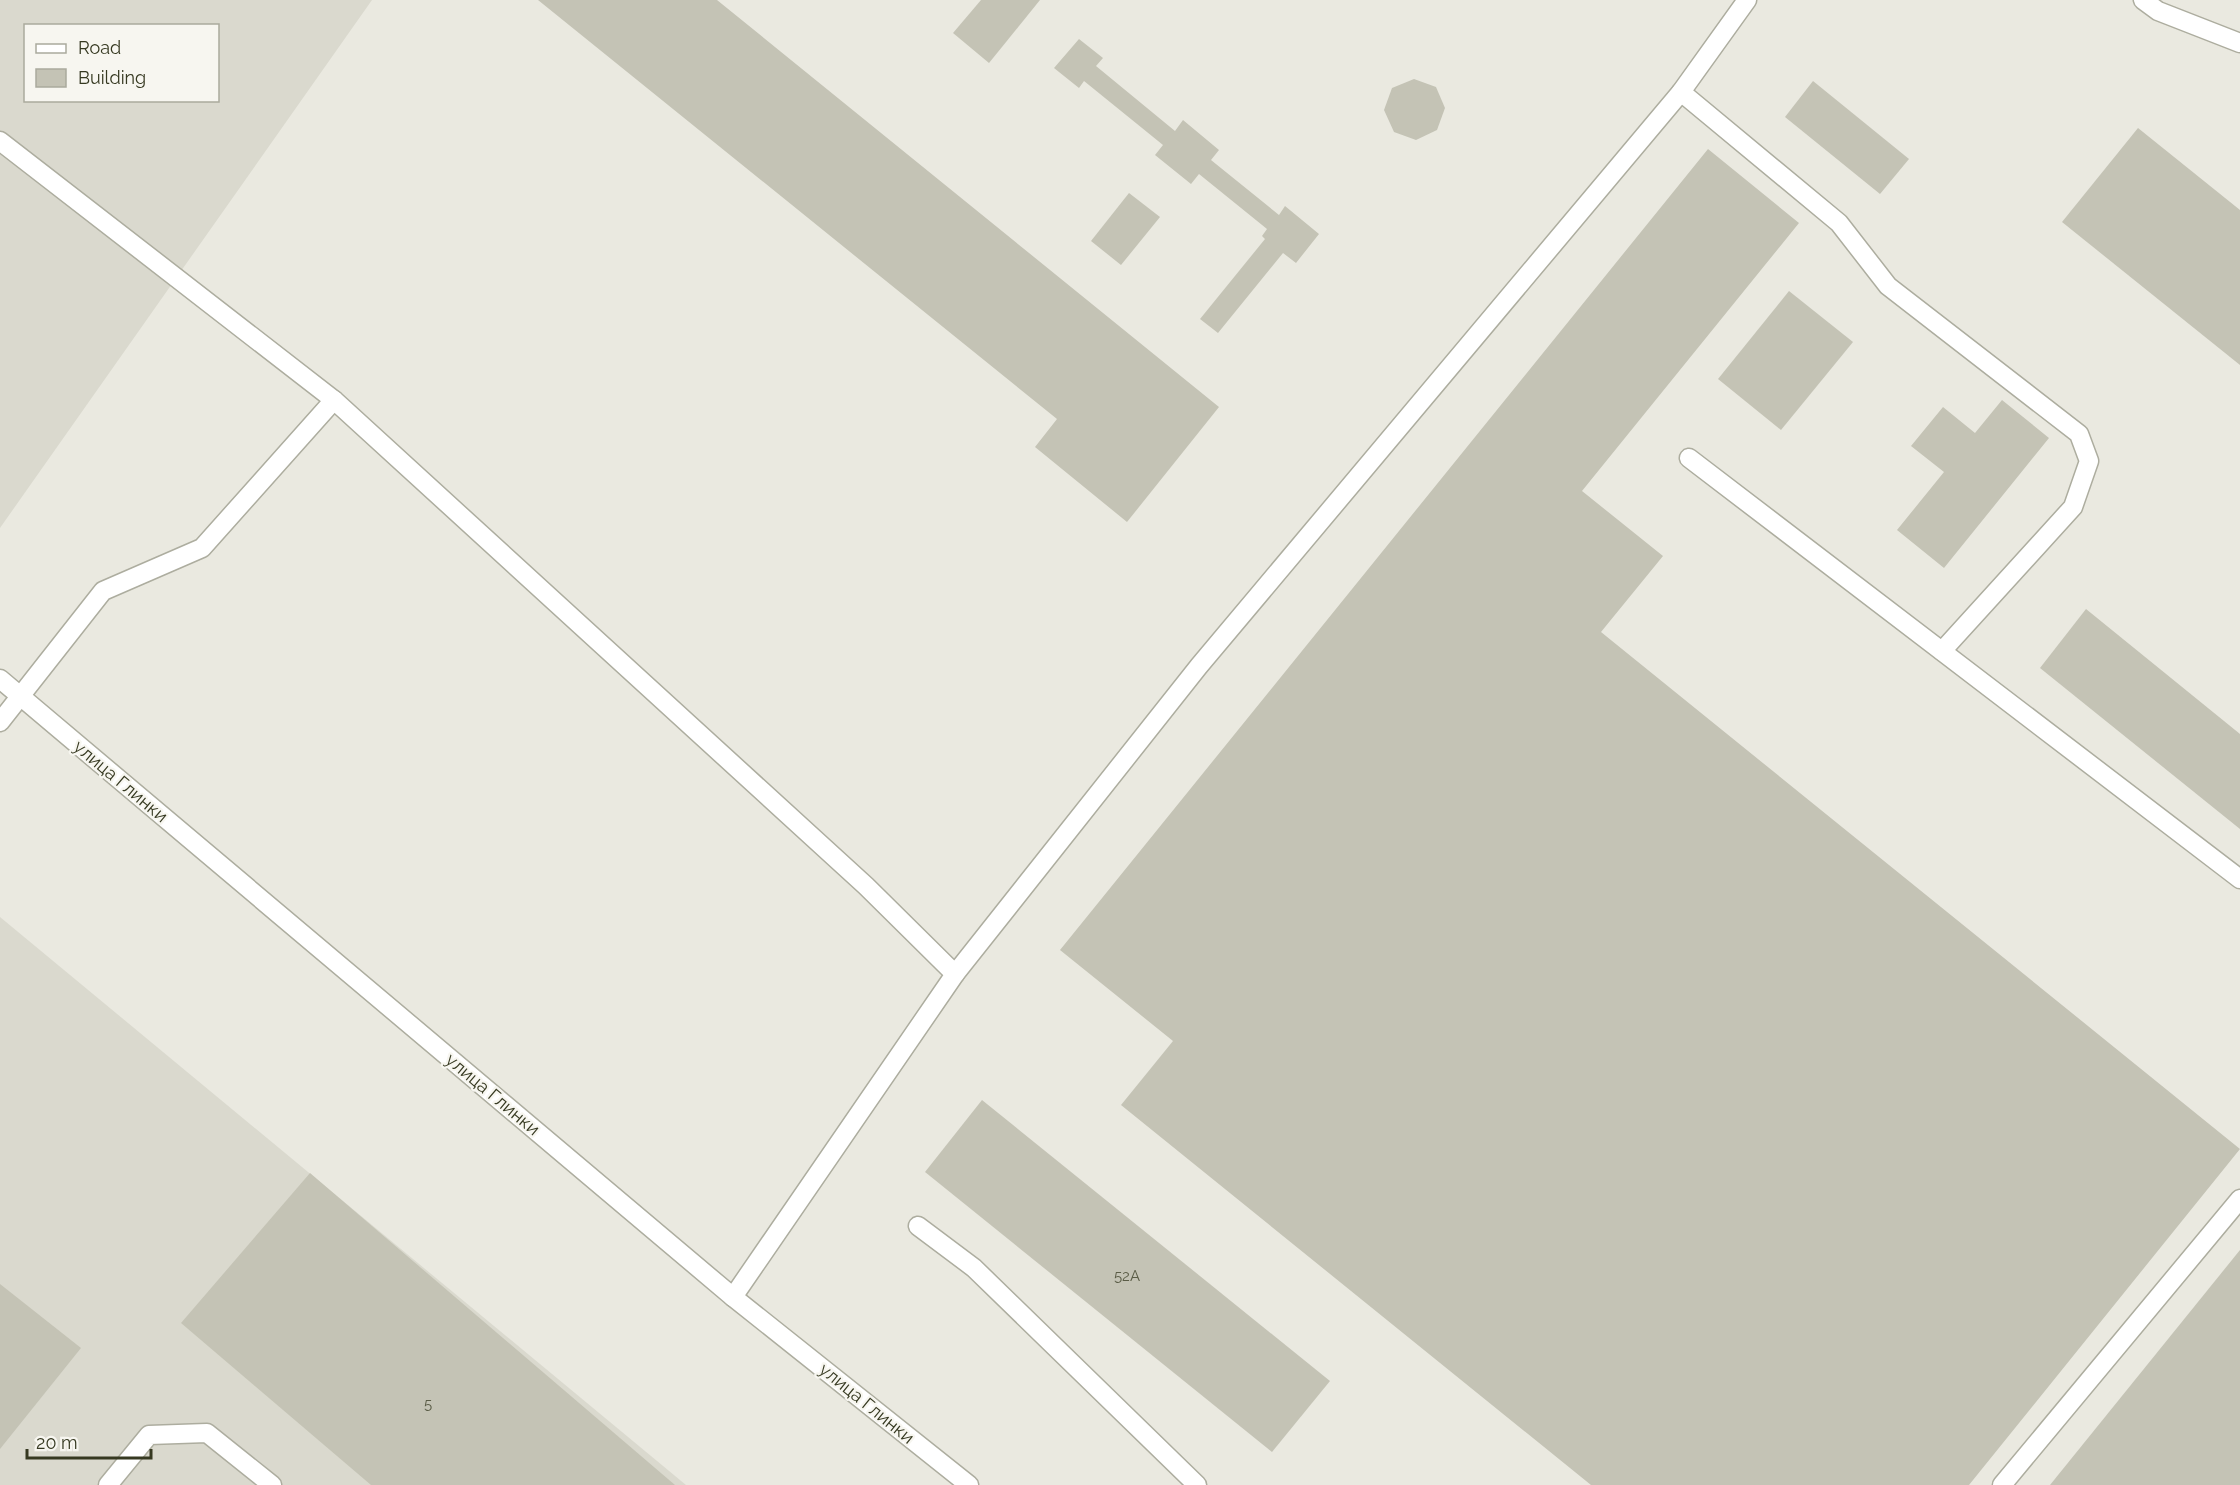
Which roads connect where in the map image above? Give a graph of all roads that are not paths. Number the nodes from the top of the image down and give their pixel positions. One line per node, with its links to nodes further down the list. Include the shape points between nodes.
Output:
1 (1748, 0): 4 (street)
2 (2143, 0): 3 (street, via 2158,11)
3 (2240, 43)
4 (1681, 92): 9 (street, via 1839,223 1888,286 2079,434 2089,461 2073,507); 14 (street, via 1199,666)
5 (0, 141): 6 (street)
6 (9, 156): 7 (street)
7 (334, 400): 11 (street, via 202,548 103,591); 14 (street, via 866,886)
8 (1689, 458): 9 (street)
9 (1942, 651): 13 (street)
10 (0, 679): 11 (street, улица Глинки)
11 (21, 697): 12 (street); 17 (street, улица Глинки)
12 (0, 722)
13 (2240, 879)
14 (955, 974): 17 (street)
15 (2240, 1198): 22 (street)
16 (918, 1226): 21 (street, via 974,1268)
17 (734, 1296): 20 (street, улица Глинки)
18 (108, 1485): 19 (street, via 149,1435 207,1432)
19 (272, 1485)
20 (969, 1485)
21 (1197, 1485)
22 (2002, 1485)

